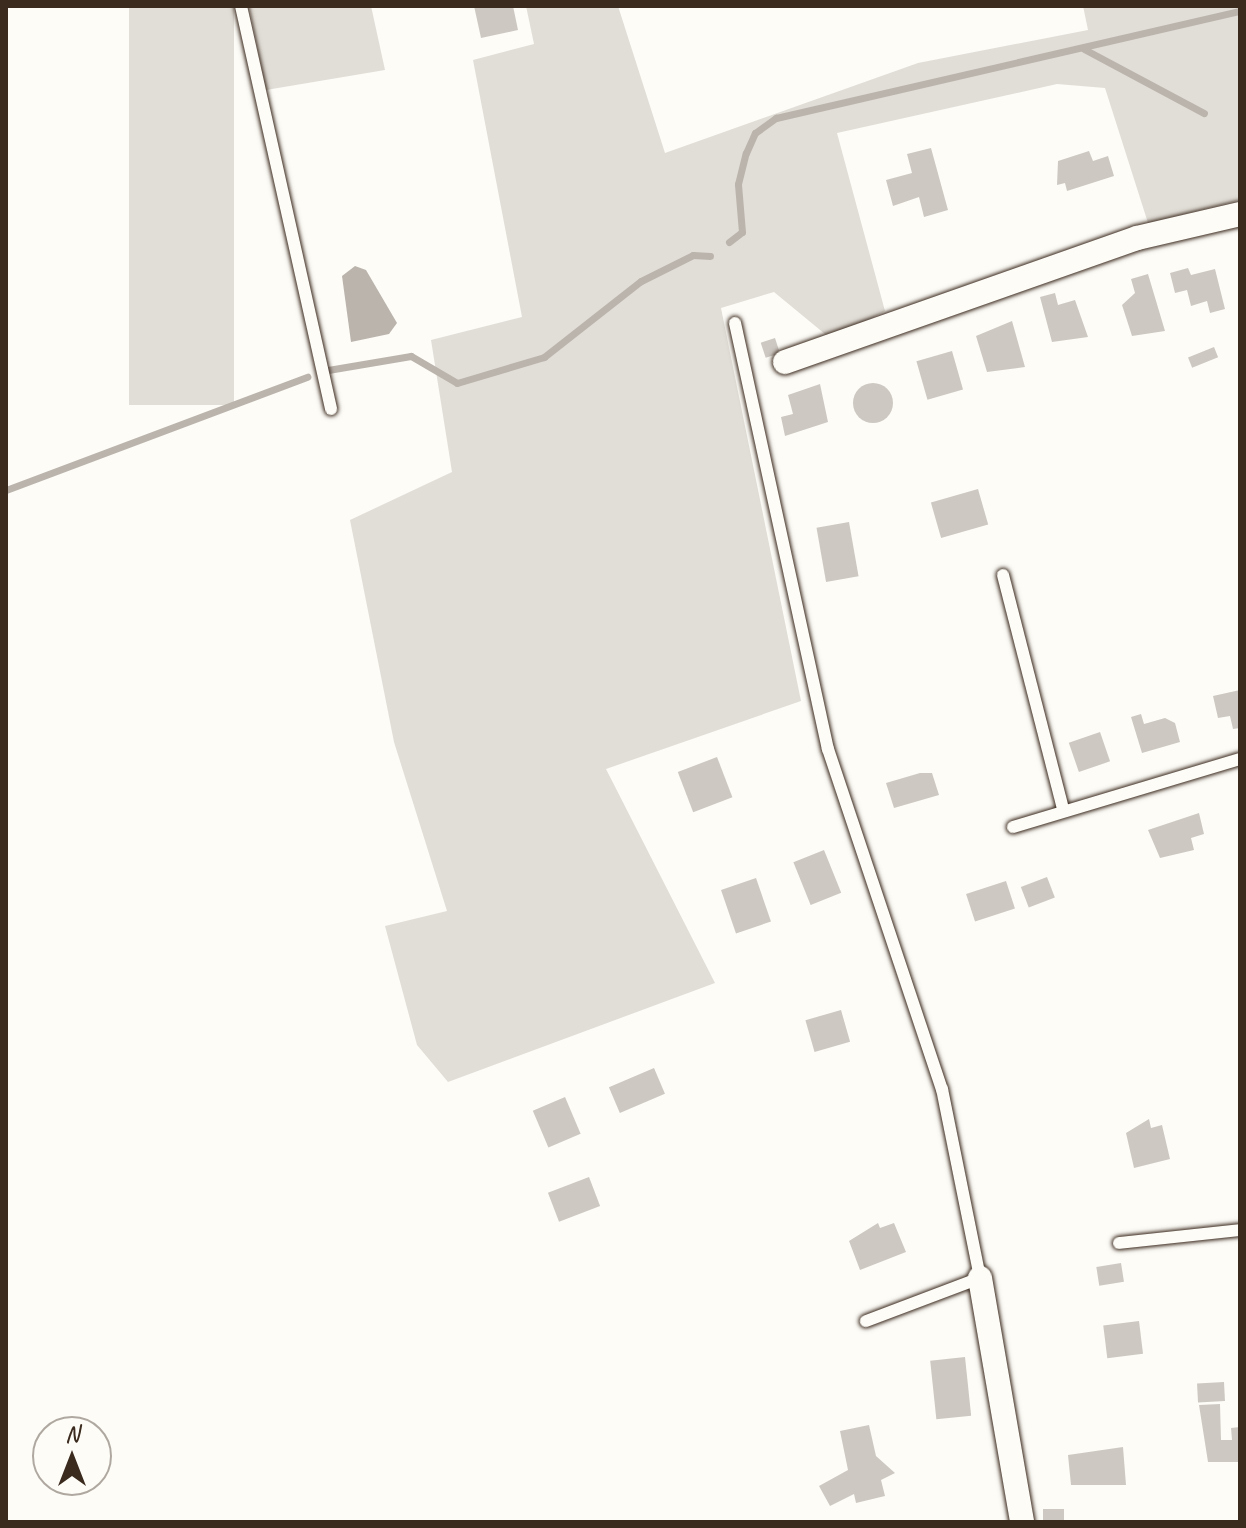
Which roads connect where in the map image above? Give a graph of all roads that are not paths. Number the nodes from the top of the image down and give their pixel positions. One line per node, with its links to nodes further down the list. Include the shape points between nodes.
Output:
1 (241, 6): 5 (lane)
2 (1240, 214): 4 (street, via 1137,238)
3 (735, 323): 12 (lane, via 828,749 942,1089)
4 (785, 362)
5 (331, 409)
6 (1003, 575): 8 (lane)
7 (1240, 759): 8 (lane)
8 (1063, 809): 9 (lane)
9 (1013, 827)
10 (1240, 1230): 11 (lane)
11 (1119, 1243)
12 (980, 1278): 13 (lane); 14 (street)
13 (866, 1321)
14 (1022, 1522)

